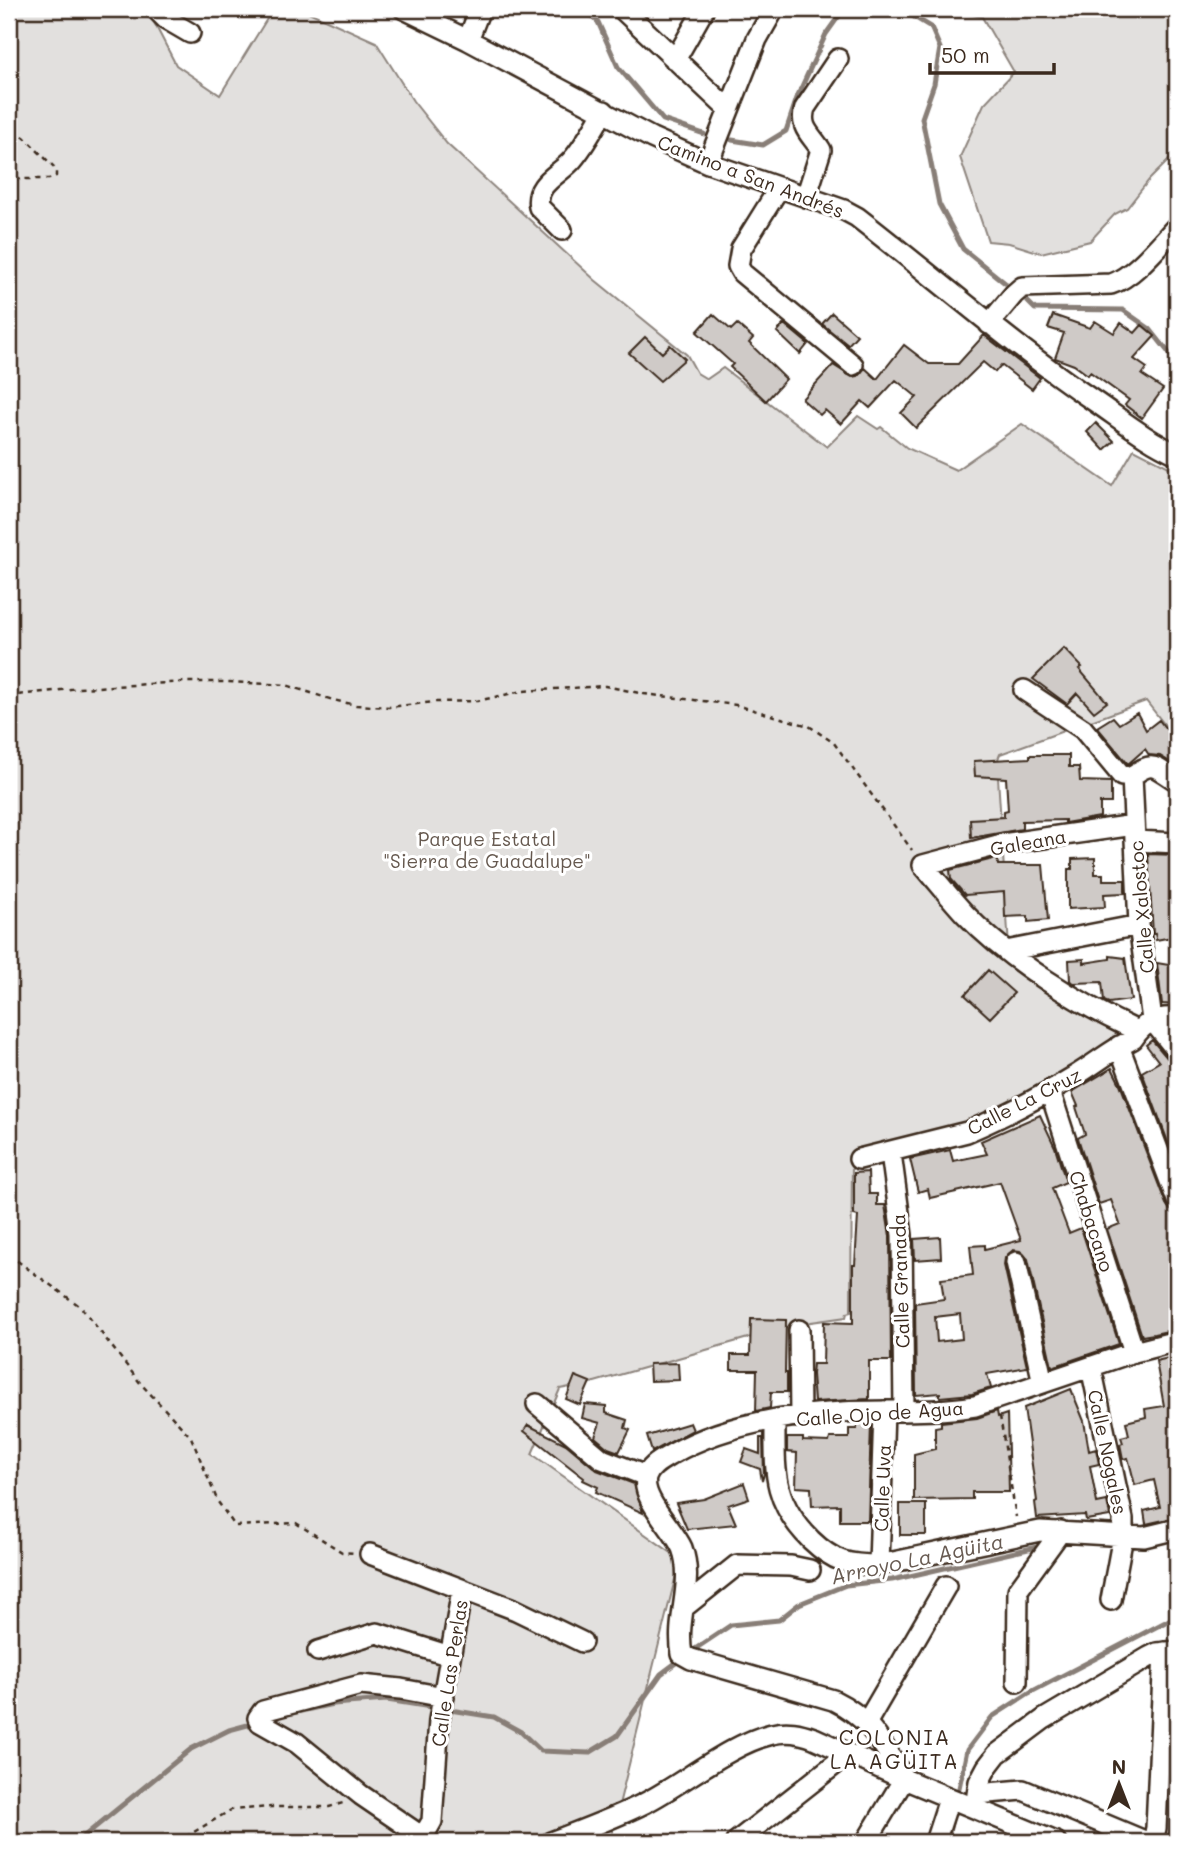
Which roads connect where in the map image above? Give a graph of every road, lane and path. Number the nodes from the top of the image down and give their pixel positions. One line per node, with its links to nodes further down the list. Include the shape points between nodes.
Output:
1 (156, 9): 7 (street)
2 (404, 9): 8 (street, Camino a San Andrés)
3 (480, 9): 8 (street)
4 (622, 9): 10 (street)
5 (704, 9): 10 (street)
6 (774, 9): 11 (street)
7 (190, 33)
8 (468, 40): 12 (street, Camino a San Andrés)
9 (838, 59): 17 (street, via 803,114 804,130 821,150)
10 (675, 60): 11 (street)
11 (729, 110): 14 (street)
12 (604, 111): 14 (street, Camino a San Andrés); 19 (street, via 573,160 548,180 540,193 539,207)
13 (9, 122): 15 (path, via 11,130 56,169 56,176 50,180)
14 (708, 163): 16 (street, Camino a San Andrés)
15 (9, 179)
16 (779, 188): 17 (street, Camino a San Andrés); 21 (street, via 741,249 737,266)
17 (806, 197): 20 (street, Camino a San Andrés, via 857,217)
18 (1177, 226): 20 (street, via 1119,282 1022,287)
19 (562, 230)
20 (989, 324): 22 (street, Camino a San Andrés, via 1081,392)
21 (853, 365)
22 (1177, 454)
23 (1024, 690): 25 (street, via 1083,729 1122,776)
24 (9, 696): 29 (path, via 92,687 226,682 286,685 356,705 389,707 605,686 736,705 809,726 834,743)
25 (1132, 776): 26 (street, via 1147,766); 27 (street, Calle Xalostoc)
26 (1177, 781)
27 (1135, 833): 28 (street, Galeana); 29 (street, Galeana, via 1003,844); 30 (street, Calle Xalostoc)
28 (1177, 843)
29 (923, 865): 31 (street, via 965,915)
30 (1139, 925): 31 (street); 33 (street, Calle Xalostoc)
31 (1006, 951): 33 (street, via 1081,1000)
32 (1177, 1018): 33 (street, via 1163,1017)
33 (1145, 1025): 34 (street, Calle La Cruz); 35 (street)
34 (1119, 1046): 36 (street, Calle La Cruz); 39 (street)
35 (1177, 1051)
36 (1050, 1091): 37 (street, Calle La Cruz, via 967,1132); 44 (street, Chabacano)
37 (891, 1153): 38 (street, Calle La Cruz); 49 (street, Calle Granada, via 902,1235)
38 (859, 1160)
39 (1177, 1200)
40 (9, 1255): 57 (path, via 81,1307 141,1384 191,1437 218,1502 235,1526 296,1523 342,1552)
41 (1016, 1262): 46 (street)
42 (799, 1329): 50 (street)
43 (1177, 1341): 44 (street, Calle Ojo de Agua)
44 (1134, 1352): 45 (street, Calle Ojo de Agua)
45 (1091, 1367): 46 (street, Calle Ojo de Agua); 56 (street, Calle Nogales)
46 (1043, 1383): 47 (street, Calle Ojo de Agua)
47 (998, 1399): 49 (street, Calle Ojo de Agua, via 949,1410); 55 (path)
48 (537, 1404): 52 (street, via 602,1459)
49 (894, 1411): 50 (street, Calle Ojo de Agua); 58 (street, Calle Uva)
50 (800, 1417): 51 (street, Calle Ojo de Agua)
51 (775, 1421): 52 (street, Calle Ojo de Agua, via 717,1433 658,1462); 58 (street, via 775,1465 789,1516 831,1557)
52 (646, 1476): 63 (street, via 647,1492 679,1541 686,1561)
53 (1177, 1529): 56 (street, via 1143,1537)
54 (1061, 1531): 55 (street); 56 (street); 68 (street, via 1018,1590)
55 (1018, 1534): 58 (street)
56 (1123, 1536): 62 (street, Calle Nogales)
57 (370, 1553): 61 (street)
58 (879, 1564)
59 (810, 1570): 63 (street, via 737,1565)
60 (946, 1586): 70 (street)
61 (462, 1590): 64 (street); 67 (street, Calle Las Perlas)
62 (1111, 1600)
63 (683, 1608): 70 (street, via 680,1642 684,1656 833,1700)
64 (582, 1642)
65 (318, 1651): 67 (street, via 377,1633)
66 (1171, 1651): 75 (street, via 1149,1657 1090,1690 997,1754 979,1782); 85 (street)
67 (450, 1656): 69 (street, Calle Las Perlas)
68 (1017, 1682)
69 (444, 1697): 73 (street, via 361,1685 260,1714 260,1722 297,1744); 77 (street, Calle Las Perlas, via 432,1821)
70 (867, 1722): 72 (street)
71 (848, 1754): 72 (street); 79 (street, via 798,1732 773,1733 736,1749 646,1802); 80 (street)
72 (904, 1779): 74 (street); 81 (street)
73 (363, 1797): 77 (street); 78 (path, via 329,1807 231,1810)
74 (949, 1799): 75 (street); 82 (street)
75 (976, 1802): 76 (street); 84 (street, via 1023,1790)
76 (1016, 1835): 83 (street)
77 (426, 1840)
78 (177, 1842)
79 (551, 1842)
80 (736, 1842)
81 (866, 1842)
82 (936, 1842)
83 (1056, 1842)
84 (1147, 1842)
85 (1153, 1842)

